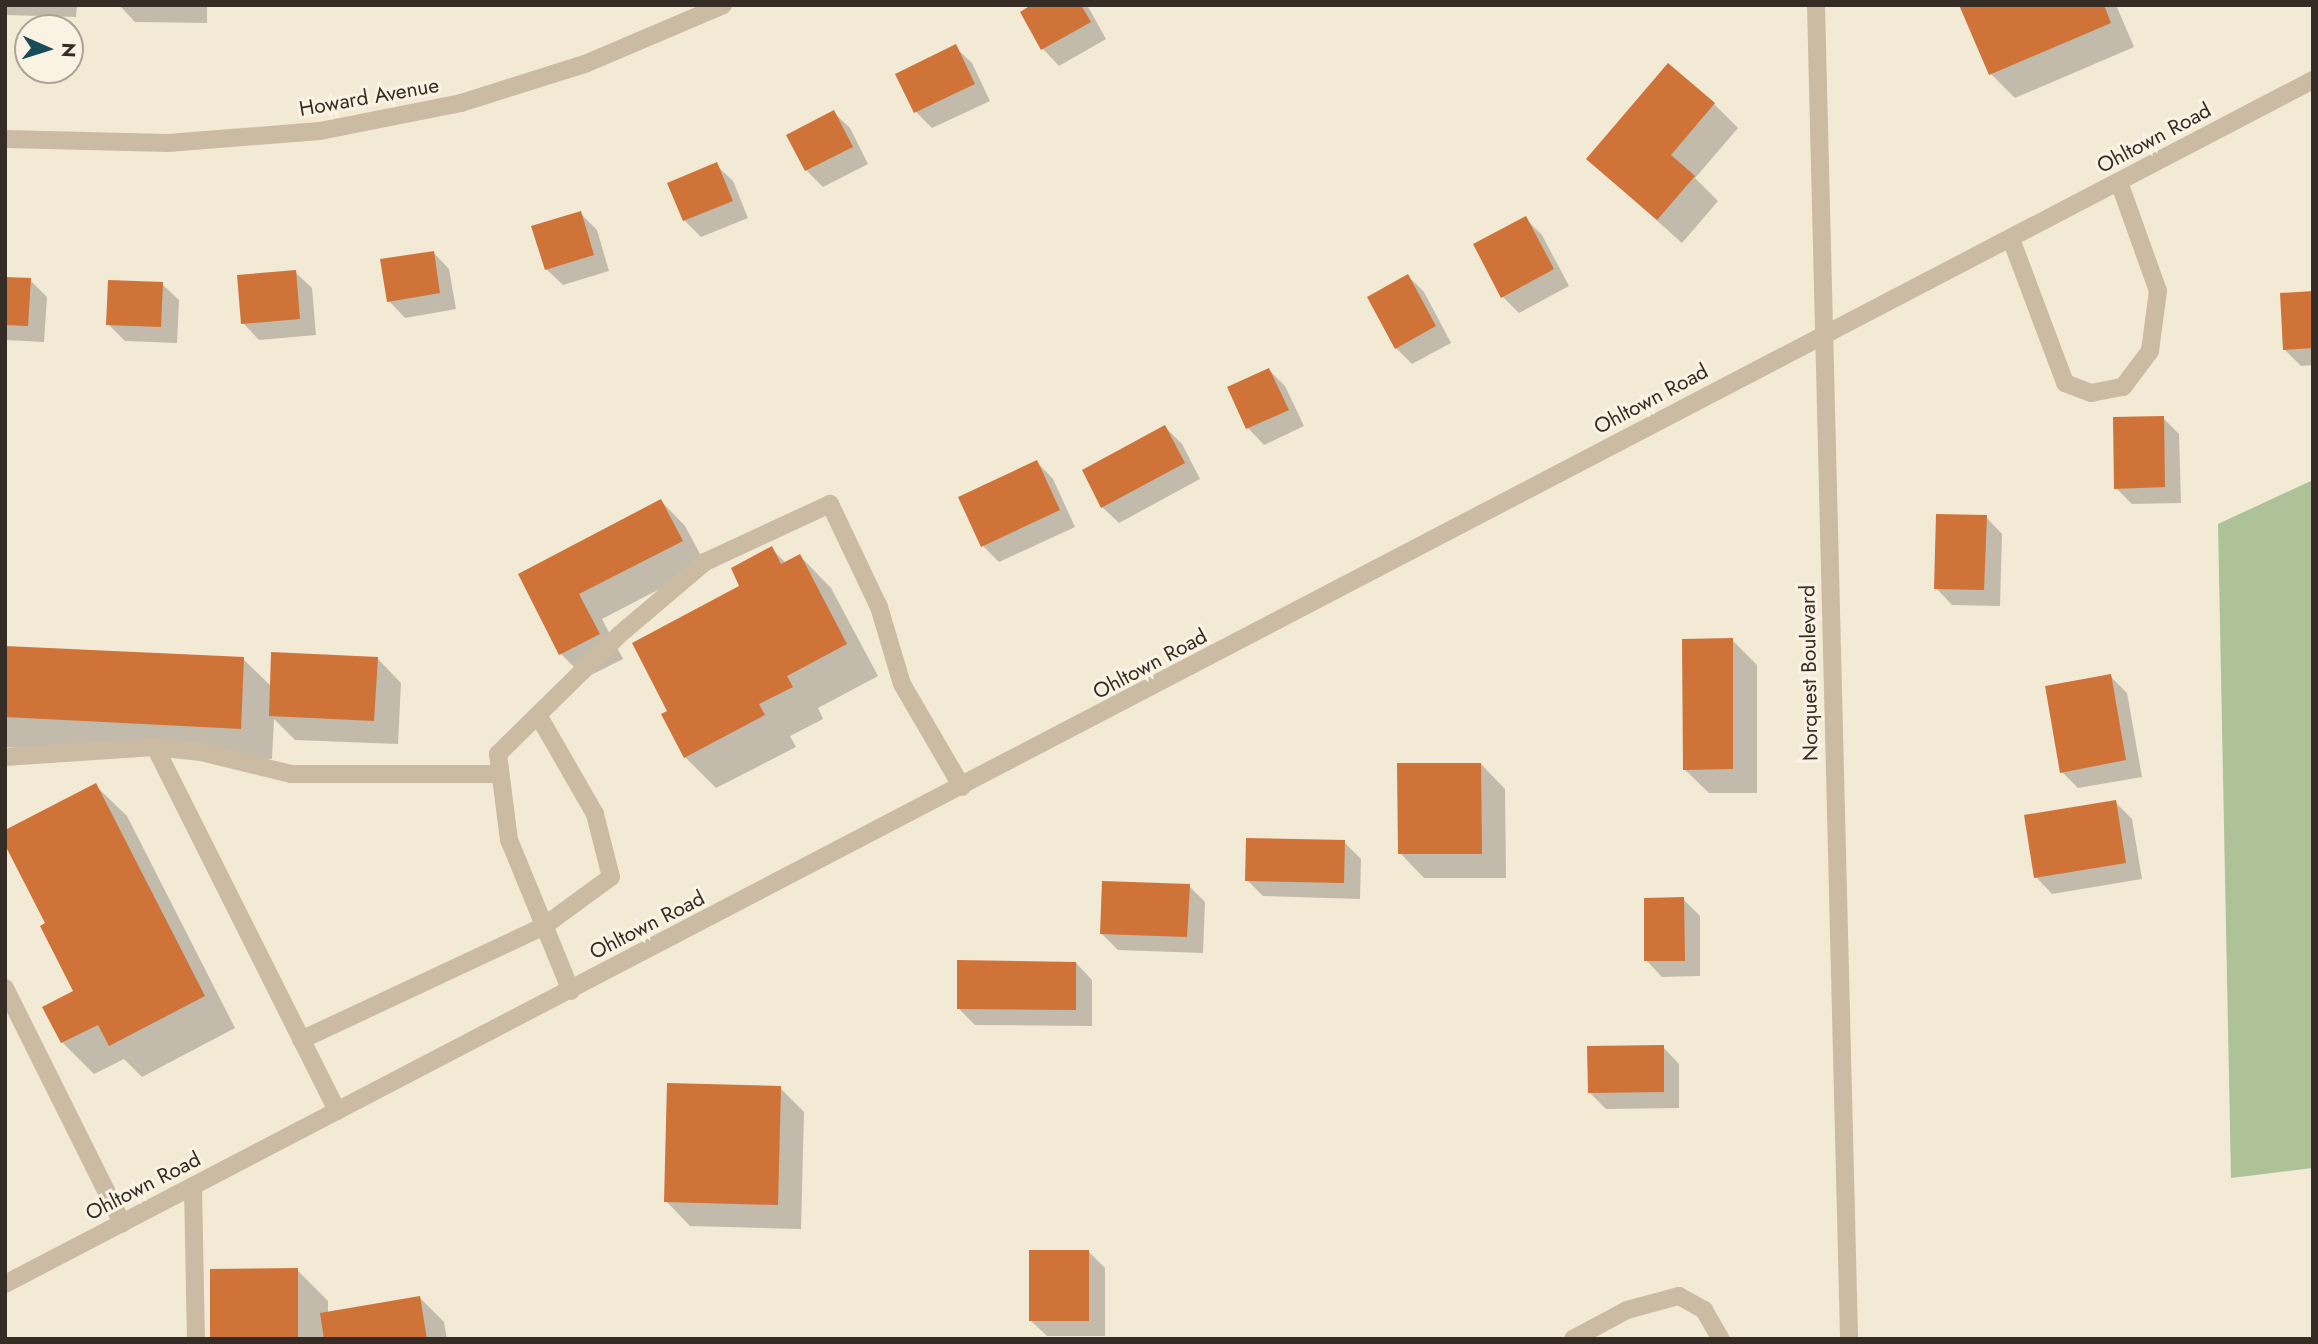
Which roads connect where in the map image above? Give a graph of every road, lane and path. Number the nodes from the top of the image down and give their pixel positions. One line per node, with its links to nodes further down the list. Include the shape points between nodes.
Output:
1 (723, 5): 4 (street, Howard Avenue, via 584,64 474,100 320,131 168,143)
2 (1816, 5): 7 (street, Norquest Boulevard)
3 (2313, 80): 5 (street, Ohltown Road)
4 (5, 138)
5 (2119, 182): 6 (street, Ohltown Road); 6 (street, via 2158,291 2150,351 2123,387 2091,393 2065,383)
6 (2011, 239): 7 (street, Ohltown Road)
7 (1823, 337): 12 (street, Ohltown Road); 24 (street, Norquest Boulevard)
8 (538, 715): 11 (street, via 498,754); 12 (street, via 619,635 705,562 830,504 879,607 902,684); 13 (street, via 595,814 611,877)
9 (155, 747): 10 (street); 11 (street, via 201,752 291,774); 16 (street)
10 (5, 757)
11 (500, 774): 13 (street, via 509,840)
12 (962, 787): 15 (street, Ohltown Road)
13 (544, 926): 15 (street); 16 (street)
14 (5, 988): 19 (street)
15 (571, 990): 17 (street, Ohltown Road)
16 (301, 1040): 17 (street)
17 (337, 1111): 18 (street, Ohltown Road)
18 (193, 1187): 19 (street, Ohltown Road); 21 (street)
19 (122, 1223): 20 (street, Ohltown Road)
20 (6, 1280)
21 (196, 1339)
22 (1573, 1339): 23 (street, via 1627,1310 1679,1296 1704,1310)
23 (1721, 1339)
24 (1849, 1339)

